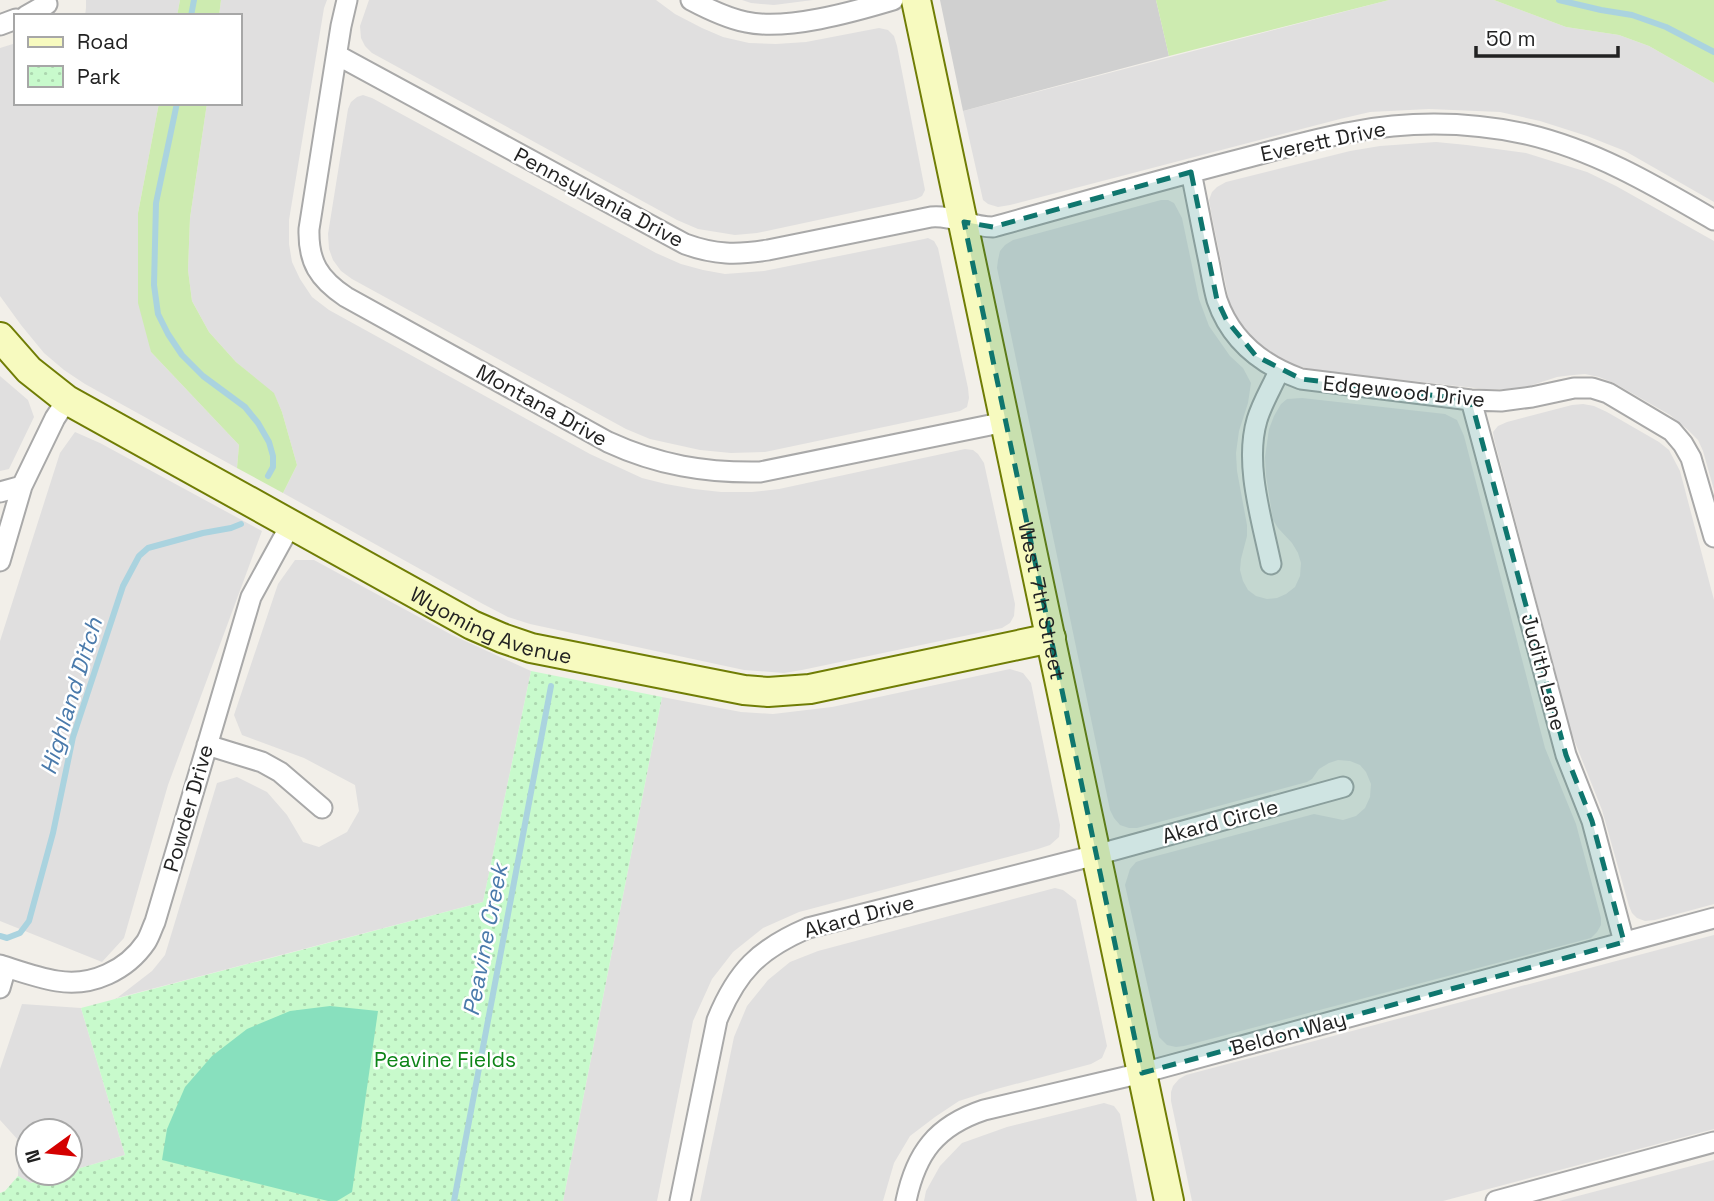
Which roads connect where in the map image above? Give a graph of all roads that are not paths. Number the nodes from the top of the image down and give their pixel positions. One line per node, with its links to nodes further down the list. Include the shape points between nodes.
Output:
1 (346, 0): 7 (street, Montana Drive)
2 (691, 0): 3 (street, via 748,23 789,24)
3 (894, 0)
4 (916, 0): 10 (main road, West 7th Street)
5 (47, 4): 6 (street)
6 (30, 14)
7 (337, 55): 10 (street, Pennsylvania Drive, via 705,251 747,253 931,217); 15 (street, Montana Drive, via 309,229 312,258 320,274 346,297 608,442 680,467 760,472)
8 (1191, 172): 9 (street, Everett Drive, via 1352,132 1443,124 1486,127 1537,137 1607,161); 10 (street, Everett Drive, via 993,227); 12 (street, Edgewood Drive, via 1217,300 1239,340)
9 (1714, 220)
10 (964, 222): 15 (main road, West 7th Street)
11 (0, 337): 13 (main road, Wyoming Avenue, via 29,370)
12 (1279, 371): 14 (street, Edgewood Drive, via 1317,382); 21 (street, via 1257,421 1252,445 1252,471)
13 (67, 400): 16 (street); 18 (main road, Wyoming Avenue)
14 (1471, 400): 19 (street, Edgewood Drive, via 1511,400 1574,387 1608,393 1684,443); 28 (street, Judith Lane, via 1566,755 1592,821)
15 (1005, 422): 22 (main road, West 7th Street)
16 (22, 486): 17 (street); 20 (street)
17 (0, 492)
18 (291, 524): 22 (main road, Wyoming Avenue, via 502,638 531,648 744,690 810,690); 23 (street, Powder Drive, via 251,597)
19 (1714, 537)
20 (0, 561)
21 (1271, 564)
22 (1051, 638): 26 (main road, West 7th Street)
23 (207, 745): 25 (street, via 262,762); 29 (street, Powder Drive, via 155,922 133,958 118,970 79,982 58,982)
24 (1343, 787): 26 (street, Akard Circle)
25 (323, 808)
26 (1096, 855): 31 (main road, West 7th Street); 33 (street, Akard Drive, via 808,928 762,953 727,995 717,1020)
27 (1714, 918): 28 (street, Beldon Way)
28 (1624, 942): 31 (street, Beldon Way)
29 (3, 966): 30 (street)
30 (0, 988)
31 (1142, 1073): 34 (street, Beldon Way, via 966,1116 947,1128 919,1159); 35 (main road, West 7th Street)
32 (1714, 1142): 36 (street)
33 (680, 1201)
34 (906, 1201)
35 (1168, 1201)
36 (1496, 1201)

